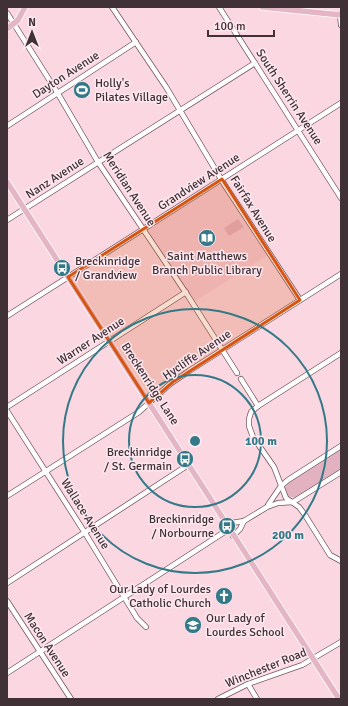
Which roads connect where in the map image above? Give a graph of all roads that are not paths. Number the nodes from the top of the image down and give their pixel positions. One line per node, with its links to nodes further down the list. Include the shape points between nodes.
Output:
1 (25, 7): 8 (main road)
2 (112, 7): 11 (street, Fairfax Avenue)
3 (219, 7): 12 (street, South Sherrin Avenue)
4 (262, 7): 5 (main road)
5 (305, 9): 7 (main road)
6 (7, 13): 8 (street, Meridian Avenue)
7 (341, 14): 9 (street)
8 (14, 24): 10 (main road); 13 (street, Meridian Avenue)
9 (341, 24)
10 (7, 29)
11 (136, 42): 13 (street, Dayton Avenue); 15 (street, Fairfax Avenue)
12 (255, 62): 15 (street, Nanz Avenue); 17 (street, South Sherrin Avenue)
13 (57, 92): 16 (street, Dayton Avenue); 18 (street, Meridian Avenue)
14 (341, 103): 17 (street, Grandview Avenue)
15 (179, 110): 18 (street, Nanz Avenue); 19 (street, Fairfax Avenue)
16 (7, 126)
17 (298, 130): 19 (street, Grandview Avenue); 21 (street, South Sherrin Avenue)
18 (98, 162): 22 (street, Nanz Avenue); 24 (street, Meridian Avenue)
19 (222, 179): 24 (street, Grandview Avenue); 28 (street, Fairfax Avenue)
20 (7, 182): 22 (main road, Breckenridge Lane)
21 (341, 198)
22 (24, 209): 23 (street, Nanz Avenue); 26 (main road, Breckenridge Lane)
23 (7, 220)
24 (143, 229): 26 (street, Grandview Avenue); 27 (street, Meridian Avenue)
25 (341, 274): 28 (street, Hycliffe Avenue)
26 (68, 277): 29 (street, Grandview Avenue); 30 (main road, Breckenridge Lane)
27 (186, 292): 30 (street, Warner Avenue); 31 (street, Meridian Avenue)
28 (300, 300): 31 (street, Hycliffe Avenue)
29 (7, 316)
30 (109, 341): 35 (main road, Breckenridge Lane); 37 (street, Warner Avenue)
31 (223, 349): 33 (street, Meridian Avenue); 35 (street, Hycliffe Avenue, via 173,382)
32 (341, 353): 36 (street)
33 (237, 373)
34 (241, 379): 36 (street)
35 (149, 403): 40 (main road, Breckenridge Lane); 41 (street, Hycliffe Avenue, via 139,412)
36 (258, 406): 43 (street, via 251,412 248,422 253,437 274,467)
37 (7, 407)
38 (7, 412): 41 (street, Wallace Avenue)
39 (341, 446): 43 (street)
40 (188, 465): 48 (main road, Breckenridge Lane); 50 (street)
41 (46, 471): 44 (street, Hycliffe Avenue); 50 (street, Wallace Avenue)
42 (341, 472): 45 (street)
43 (282, 486): 45 (street, via 286,498); 46 (street)
44 (7, 496)
45 (293, 502): 46 (street); 52 (street, via 305,515 330,555)
46 (267, 507): 47 (street)
47 (244, 521): 48 (street); 51 (street)
48 (226, 524): 49 (main road, Breckenridge Lane)
49 (229, 529): 51 (main road, Breckenridge Lane); 54 (street)
50 (85, 533): 53 (street); 54 (street, Wallace Avenue)
51 (234, 536): 59 (main road, Breckenridge Lane)
52 (341, 561)
53 (7, 582)
54 (124, 596): 56 (street, Wallace Avenue, via 137,618); 58 (street)
55 (7, 601): 58 (street, Macon Avenue)
56 (146, 627)
57 (341, 642): 59 (street, Winchester Road)
58 (40, 651): 60 (street); 62 (street, Macon Avenue)
59 (313, 660): 61 (street, Winchester Road); 65 (main road, Breckenridge Lane)
60 (7, 673)
61 (248, 684): 63 (street, Winchester Road); 64 (street)
62 (71, 699)
63 (218, 699)
64 (257, 699)
65 (338, 699)

